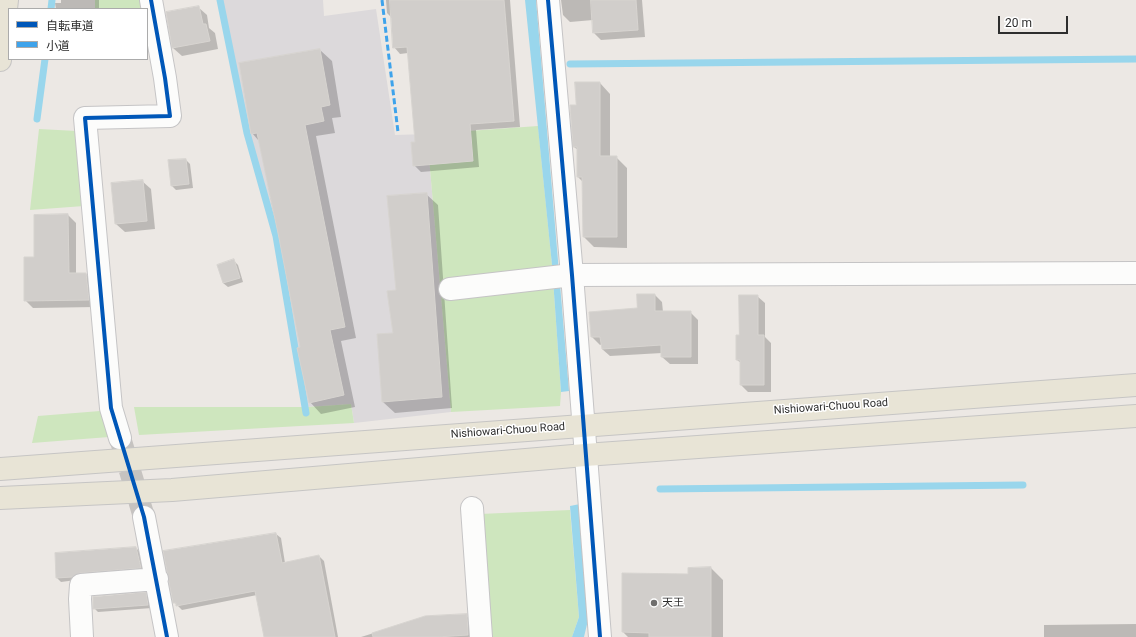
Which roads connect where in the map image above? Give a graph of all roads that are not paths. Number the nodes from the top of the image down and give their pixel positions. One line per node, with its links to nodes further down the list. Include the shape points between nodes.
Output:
1 (7, 0): 4 (main road)
2 (151, 0): 11 (street, via 170,116 85,118 111,408)
3 (548, 0): 6 (street)
4 (0, 60)
5 (1136, 273): 6 (street)
6 (562, 276): 7 (street); 10 (street)
7 (450, 290)
8 (1136, 385): 10 (main road, Nishiowari-Chuou Road)
9 (1136, 416): 12 (main road)
10 (584, 425): 12 (street); 13 (main road, Nishiowari-Chuou Road)
11 (120, 438)
12 (585, 455): 14 (main road, via 172,490); 21 (street)
13 (0, 469)
14 (0, 498)
15 (472, 508): 20 (street)
16 (144, 517): 17 (street)
17 (157, 579): 18 (street, via 81,585); 19 (street)
18 (82, 637)
19 (167, 637)
20 (481, 637)
21 (600, 637)

